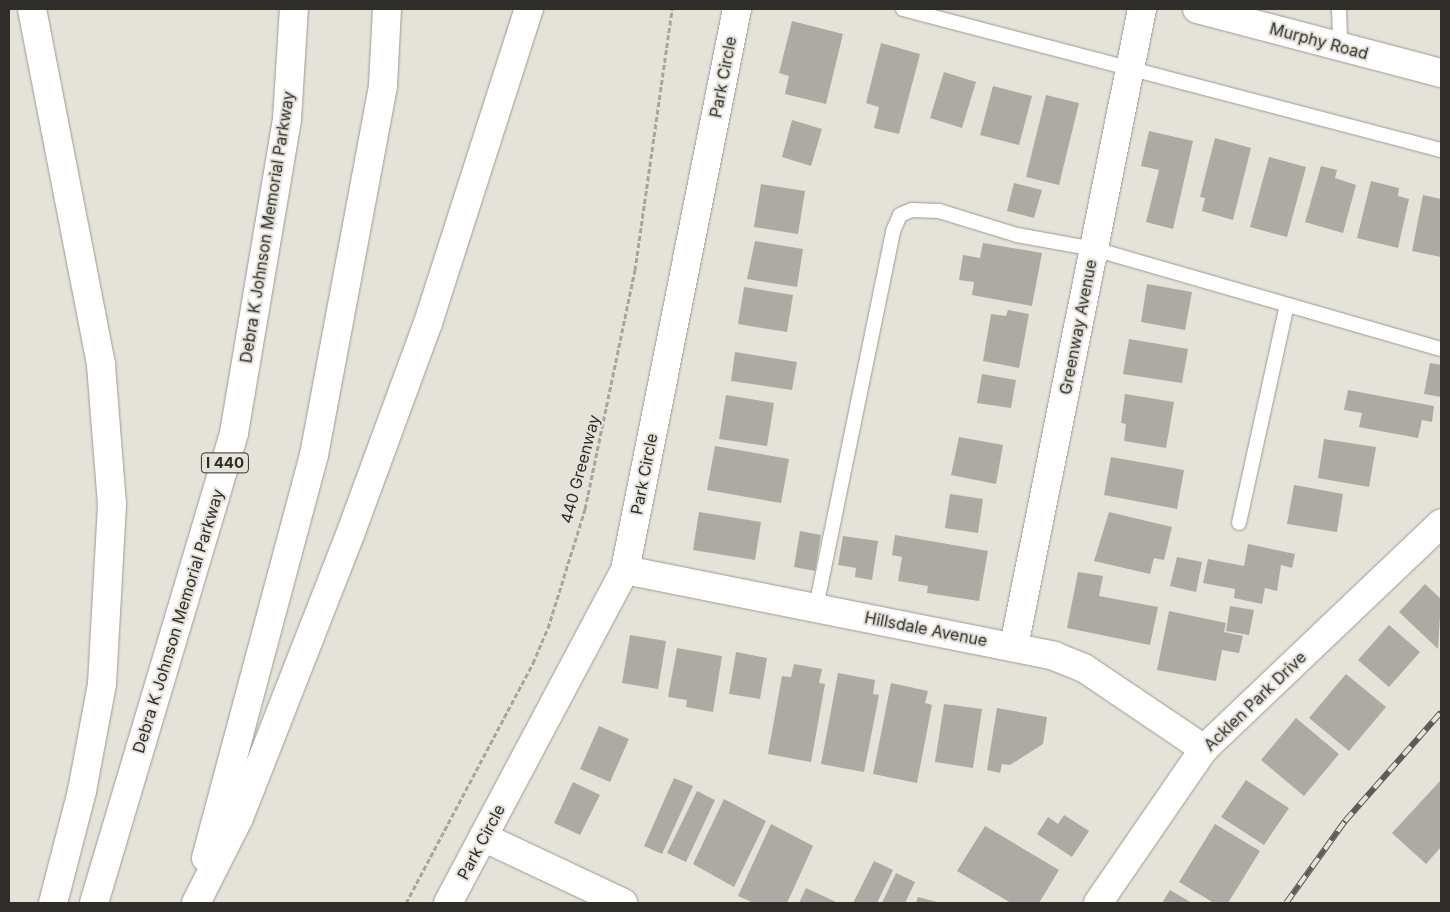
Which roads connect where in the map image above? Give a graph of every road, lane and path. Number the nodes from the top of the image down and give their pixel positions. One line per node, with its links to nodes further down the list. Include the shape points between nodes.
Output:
1 (32, 9): 25 (main road, via 99,356 112,505 102,684 82,791)
2 (294, 9): 26 (main road, Debra K Johnson Memorial Parkway / I 440, via 286,119 234,433)
3 (387, 9): 27 (main road, via 383,85 314,455)
4 (529, 9): 27 (main road, via 428,323 354,523 239,818)
5 (672, 9): 28 (path, 440 Greenway, via 635,270 585,509 548,628 533,663)
6 (737, 9): 20 (main road, Park Circle)
7 (903, 9): 12 (lane)
8 (1142, 9): 12 (main road, Greenway Avenue)
9 (1196, 9): 11 (main road, Murphy Road)
10 (1339, 9): 11 (lane)
11 (1340, 46): 13 (main road, Murphy Road)
12 (1130, 68): 14 (lane); 15 (main road, Greenway Avenue)
13 (1441, 73)
14 (1441, 150)
15 (1094, 249): 16 (lane); 21 (lane, via 1017,234 939,211 912,210 900,215 893,231); 22 (main road, Greenway Avenue)
16 (1287, 305): 17 (lane); 18 (lane)
17 (1441, 349)
18 (1238, 523)
19 (1441, 523): 23 (main road, Acklen Park Drive)
20 (625, 570): 21 (main road, Hillsdale Avenue); 24 (main road, Park Circle)
21 (816, 607): 22 (main road, Hillsdale Avenue)
22 (1014, 646): 23 (main road, Hillsdale Avenue, via 1084,668)
23 (1204, 749): 31 (main road, Acklen Park Drive)
24 (483, 837): 29 (main road, Park Circle); 30 (main road)
25 (53, 903)
26 (94, 903)
27 (195, 903)
28 (406, 903)
29 (448, 903)
30 (623, 903)
31 (1098, 903)

